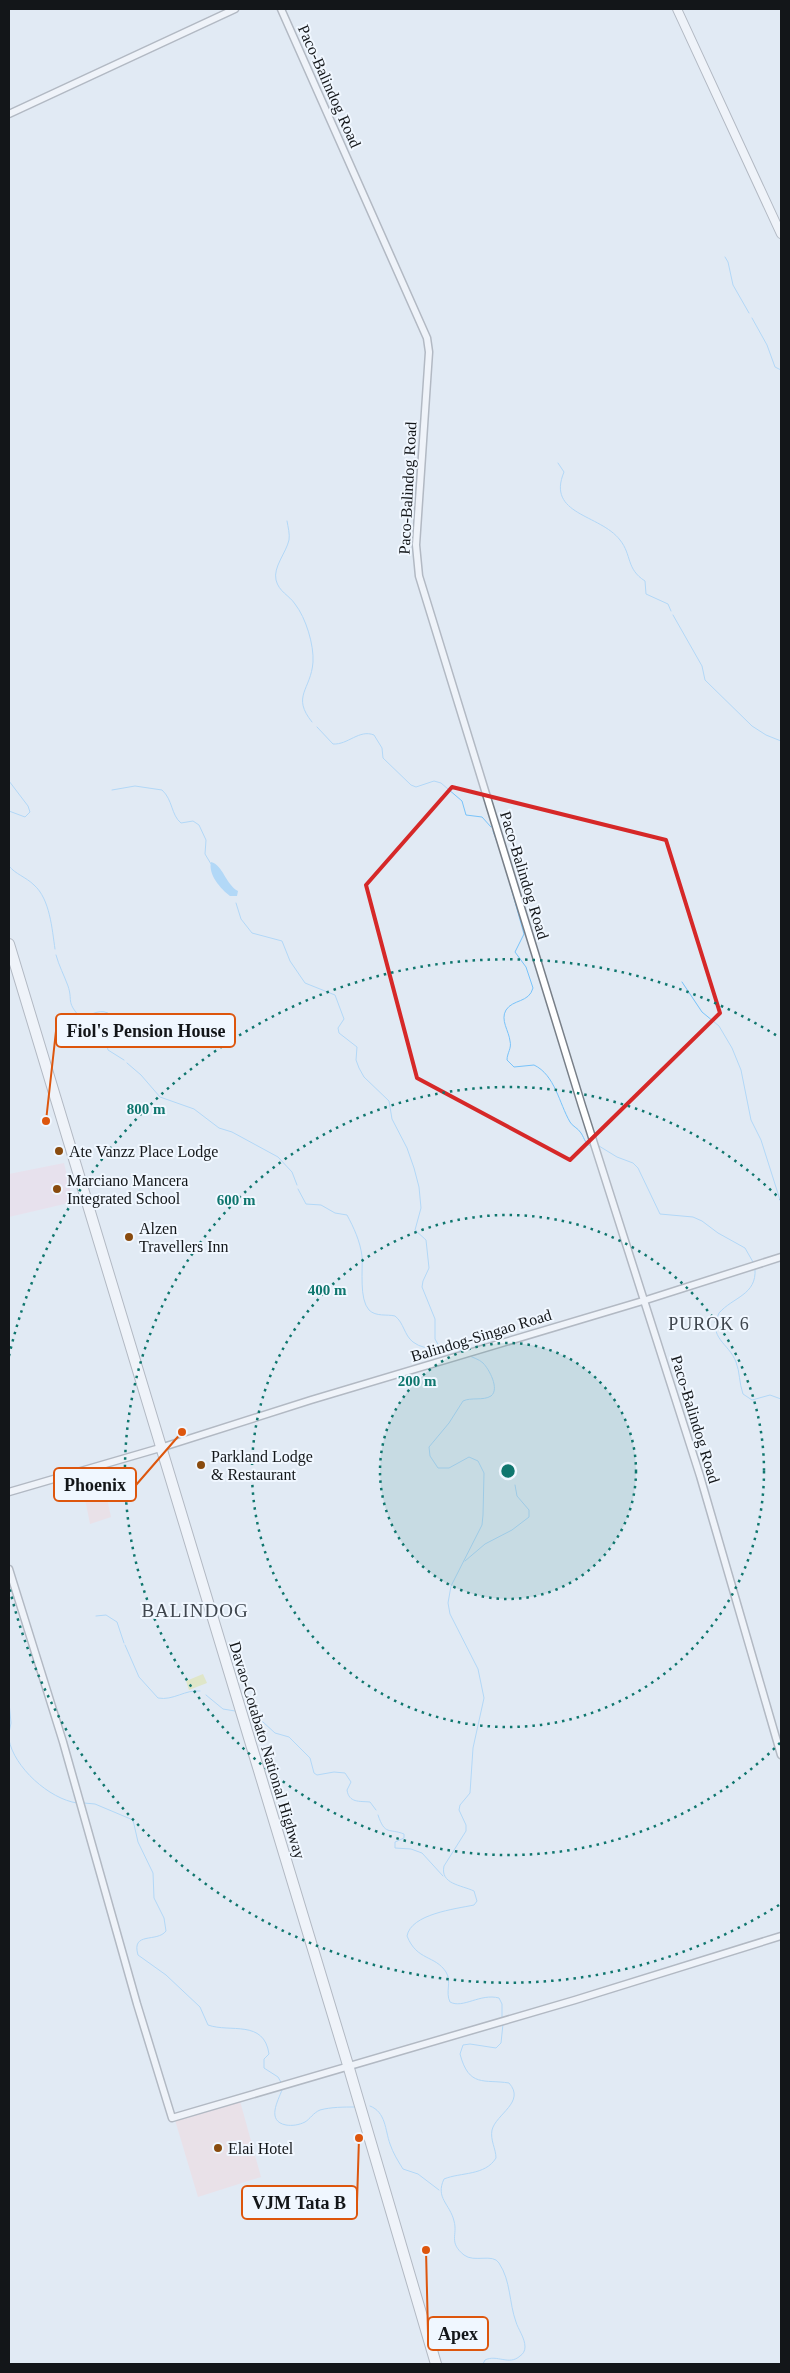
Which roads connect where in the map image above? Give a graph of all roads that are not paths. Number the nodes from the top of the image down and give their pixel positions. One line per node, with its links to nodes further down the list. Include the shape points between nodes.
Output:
1 (234, 9): 4 (street)
2 (281, 9): 8 (street, Paco-Balindog Road, via 427,338 429,352 416,545 419,576 577,1089)
3 (677, 9): 5 (main road)
4 (9, 114)
5 (781, 234)
6 (9, 944): 9 (highway, Davao-Cotabato National Highway)
7 (781, 1257): 8 (street, Balindog-Singao Road)
8 (646, 1300): 9 (street, Balindog-Singao Road); 12 (street, Paco-Balindog Road)
9 (160, 1448): 10 (street, Balindog-Singao Road); 14 (highway, Davao-Cotabato National Highway)
10 (9, 1492)
11 (9, 1569): 14 (street, via 63,1742 136,2004 172,2118)
12 (781, 1754)
13 (781, 1936): 14 (street)
14 (348, 2065): 15 (highway, Davao-Cotabato National Highway)
15 (436, 2364)

